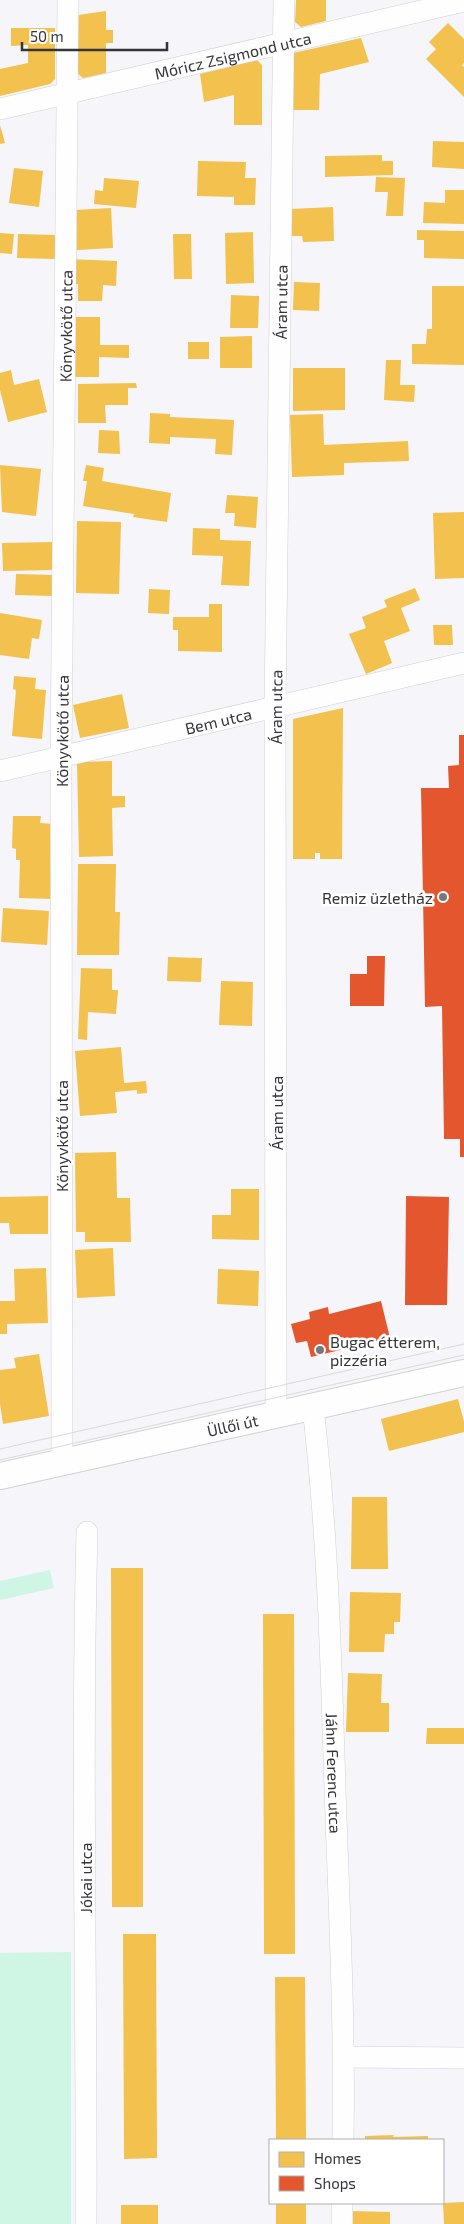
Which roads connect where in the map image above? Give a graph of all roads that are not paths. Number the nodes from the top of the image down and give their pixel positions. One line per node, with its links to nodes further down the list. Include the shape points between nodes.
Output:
1 (68, 0): 5 (street, Könyvkötő utca)
2 (284, 0): 4 (street, Áram utca)
3 (464, 1): 4 (street, Móricz Zsigmond utca)
4 (283, 43): 5 (street, Móricz Zsigmond utca); 8 (street, Áram utca)
5 (68, 92): 6 (street, Móricz Zsigmond utca); 9 (street, Könyvkötő utca)
6 (0, 109)
7 (464, 663): 8 (street, Bem utca)
8 (275, 707): 9 (street, Bem utca); 13 (street, Áram utca)
9 (61, 757): 10 (street, Bem utca); 14 (street, Könyvkötő utca)
10 (0, 771)
11 (464, 1373): 12 (main road, Üllői út)
12 (313, 1408): 13 (main road, Üllői út); 17 (street, Jáhn Ferenc utca, via 328,1570)
13 (276, 1416): 14 (main road, Üllői út)
14 (62, 1462): 15 (main road, Üllői út)
15 (0, 1476)
16 (87, 1532): 21 (street, Jókai utca, via 83,1664)
17 (344, 2057): 18 (street); 19 (street, Jáhn Ferenc utca)
18 (464, 2058)
19 (343, 2139)
20 (342, 2204): 22 (street)
21 (86, 2224)
22 (342, 2224)

